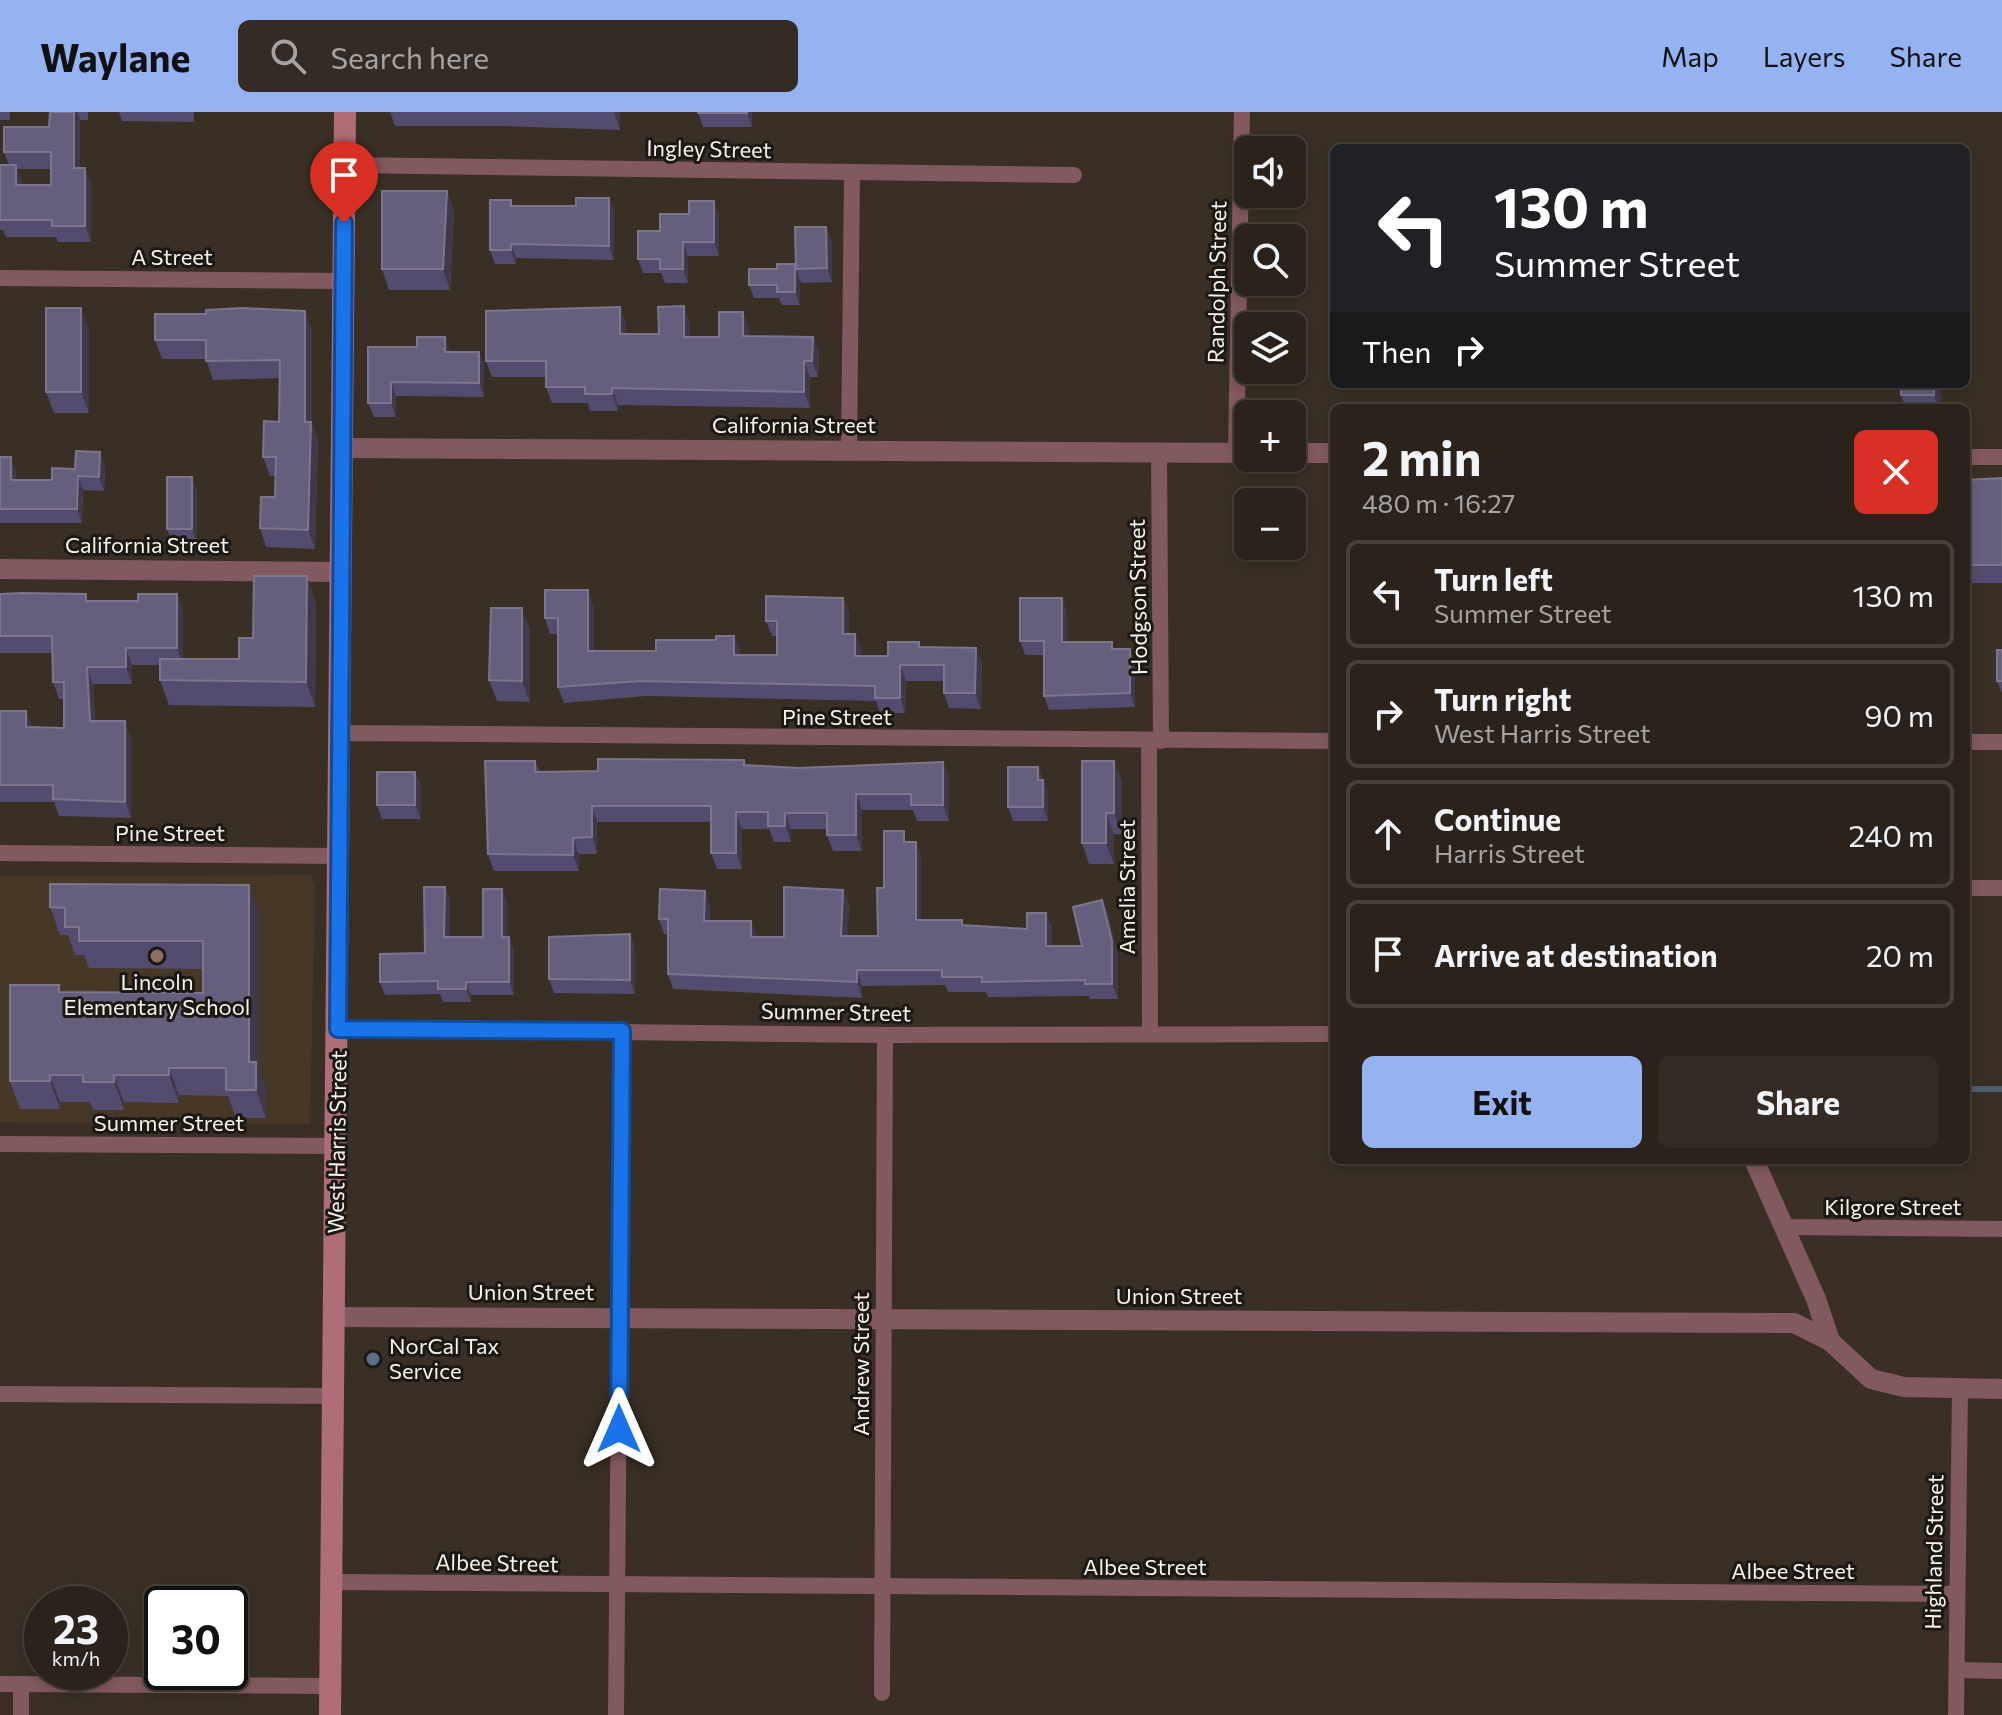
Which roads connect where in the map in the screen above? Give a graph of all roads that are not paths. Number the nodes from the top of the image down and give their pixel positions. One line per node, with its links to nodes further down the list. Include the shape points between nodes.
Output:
1 (345, 112): 3 (main road, West Harris Street)
2 (1242, 112): 8 (street, Randolph Street)
3 (344, 165): 4 (street, Ingley Street); 7 (main road, West Harris Street)
4 (852, 173): 5 (street, Ingley Street); 10 (street)
5 (1074, 175)
6 (0, 278): 7 (street, A Street)
7 (344, 281): 9 (main road, West Harris Street)
8 (1242, 400)
9 (341, 448): 10 (street, California Street); 18 (main road, West Harris Street)
10 (849, 449): 11 (street, California Street)
11 (1159, 453): 12 (street, California Street); 20 (street, Hodgson Street)
12 (1234, 453)
13 (1306, 453): 14 (street)
14 (1330, 453)
15 (1970, 457): 16 (street)
16 (2002, 457)
17 (0, 569): 18 (street, California Street)
18 (341, 572): 19 (main road, West Harris Street)
19 (340, 733): 20 (street, Pine Street); 25 (main road, West Harris Street)
20 (1155, 741): 21 (street, Pine Street); 30 (street, Amelia Street)
21 (1330, 741)
22 (1970, 742): 23 (street)
23 (2002, 742)
24 (0, 853): 25 (street, Pine Street)
25 (340, 856): 28 (main road, West Harris Street)
26 (1970, 888): 27 (street)
27 (2002, 888)
28 (338, 1029): 29 (street, Summer Street); 34 (main road, West Harris Street)
29 (622, 1031): 32 (street, Summer Street); 38 (street)
30 (1150, 1033): 31 (street, Summer Street); 32 (street, Summer Street)
31 (1330, 1034)
32 (885, 1035): 40 (street, Andrew Street)
33 (0, 1144): 34 (street, Summer Street)
34 (337, 1146): 39 (main road, West Harris Street)
35 (1756, 1164): 36 (street)
36 (1785, 1227): 37 (street, Kilgore Street); 41 (street)
37 (2002, 1229)
38 (619, 1316): 39 (street, Union Street); 40 (street, Union Street); 47 (street)
39 (335, 1317): 45 (main road, West Harris Street)
40 (883, 1318): 41 (street, Union Street, via 1794,1323); 48 (street, Andrew Street)
41 (1830, 1341): 42 (street, Union Street, via 1871,1379 1904,1387)
42 (1960, 1388): 43 (street, Union Street); 49 (street, Highland Street)
43 (2002, 1389)
44 (0, 1394): 45 (street)
45 (335, 1396): 46 (main road, West Harris Street)
46 (332, 1582): 47 (street, Albee Street); 54 (main road, West Harris Street)
47 (617, 1587): 48 (street, Albee Street); 58 (street)
48 (883, 1587): 49 (street, Albee Street); 55 (street, Andrew Street)
49 (1957, 1594): 50 (street, Highland Street)
50 (1958, 1670): 51 (street); 59 (street, Highland Street)
51 (2002, 1671)
52 (0, 1684): 53 (street)
53 (21, 1684): 54 (street); 56 (street)
54 (331, 1686): 57 (main road, West Harris Street)
55 (882, 1693)
56 (21, 1715)
57 (330, 1715)
58 (616, 1715)
59 (1956, 1715)

